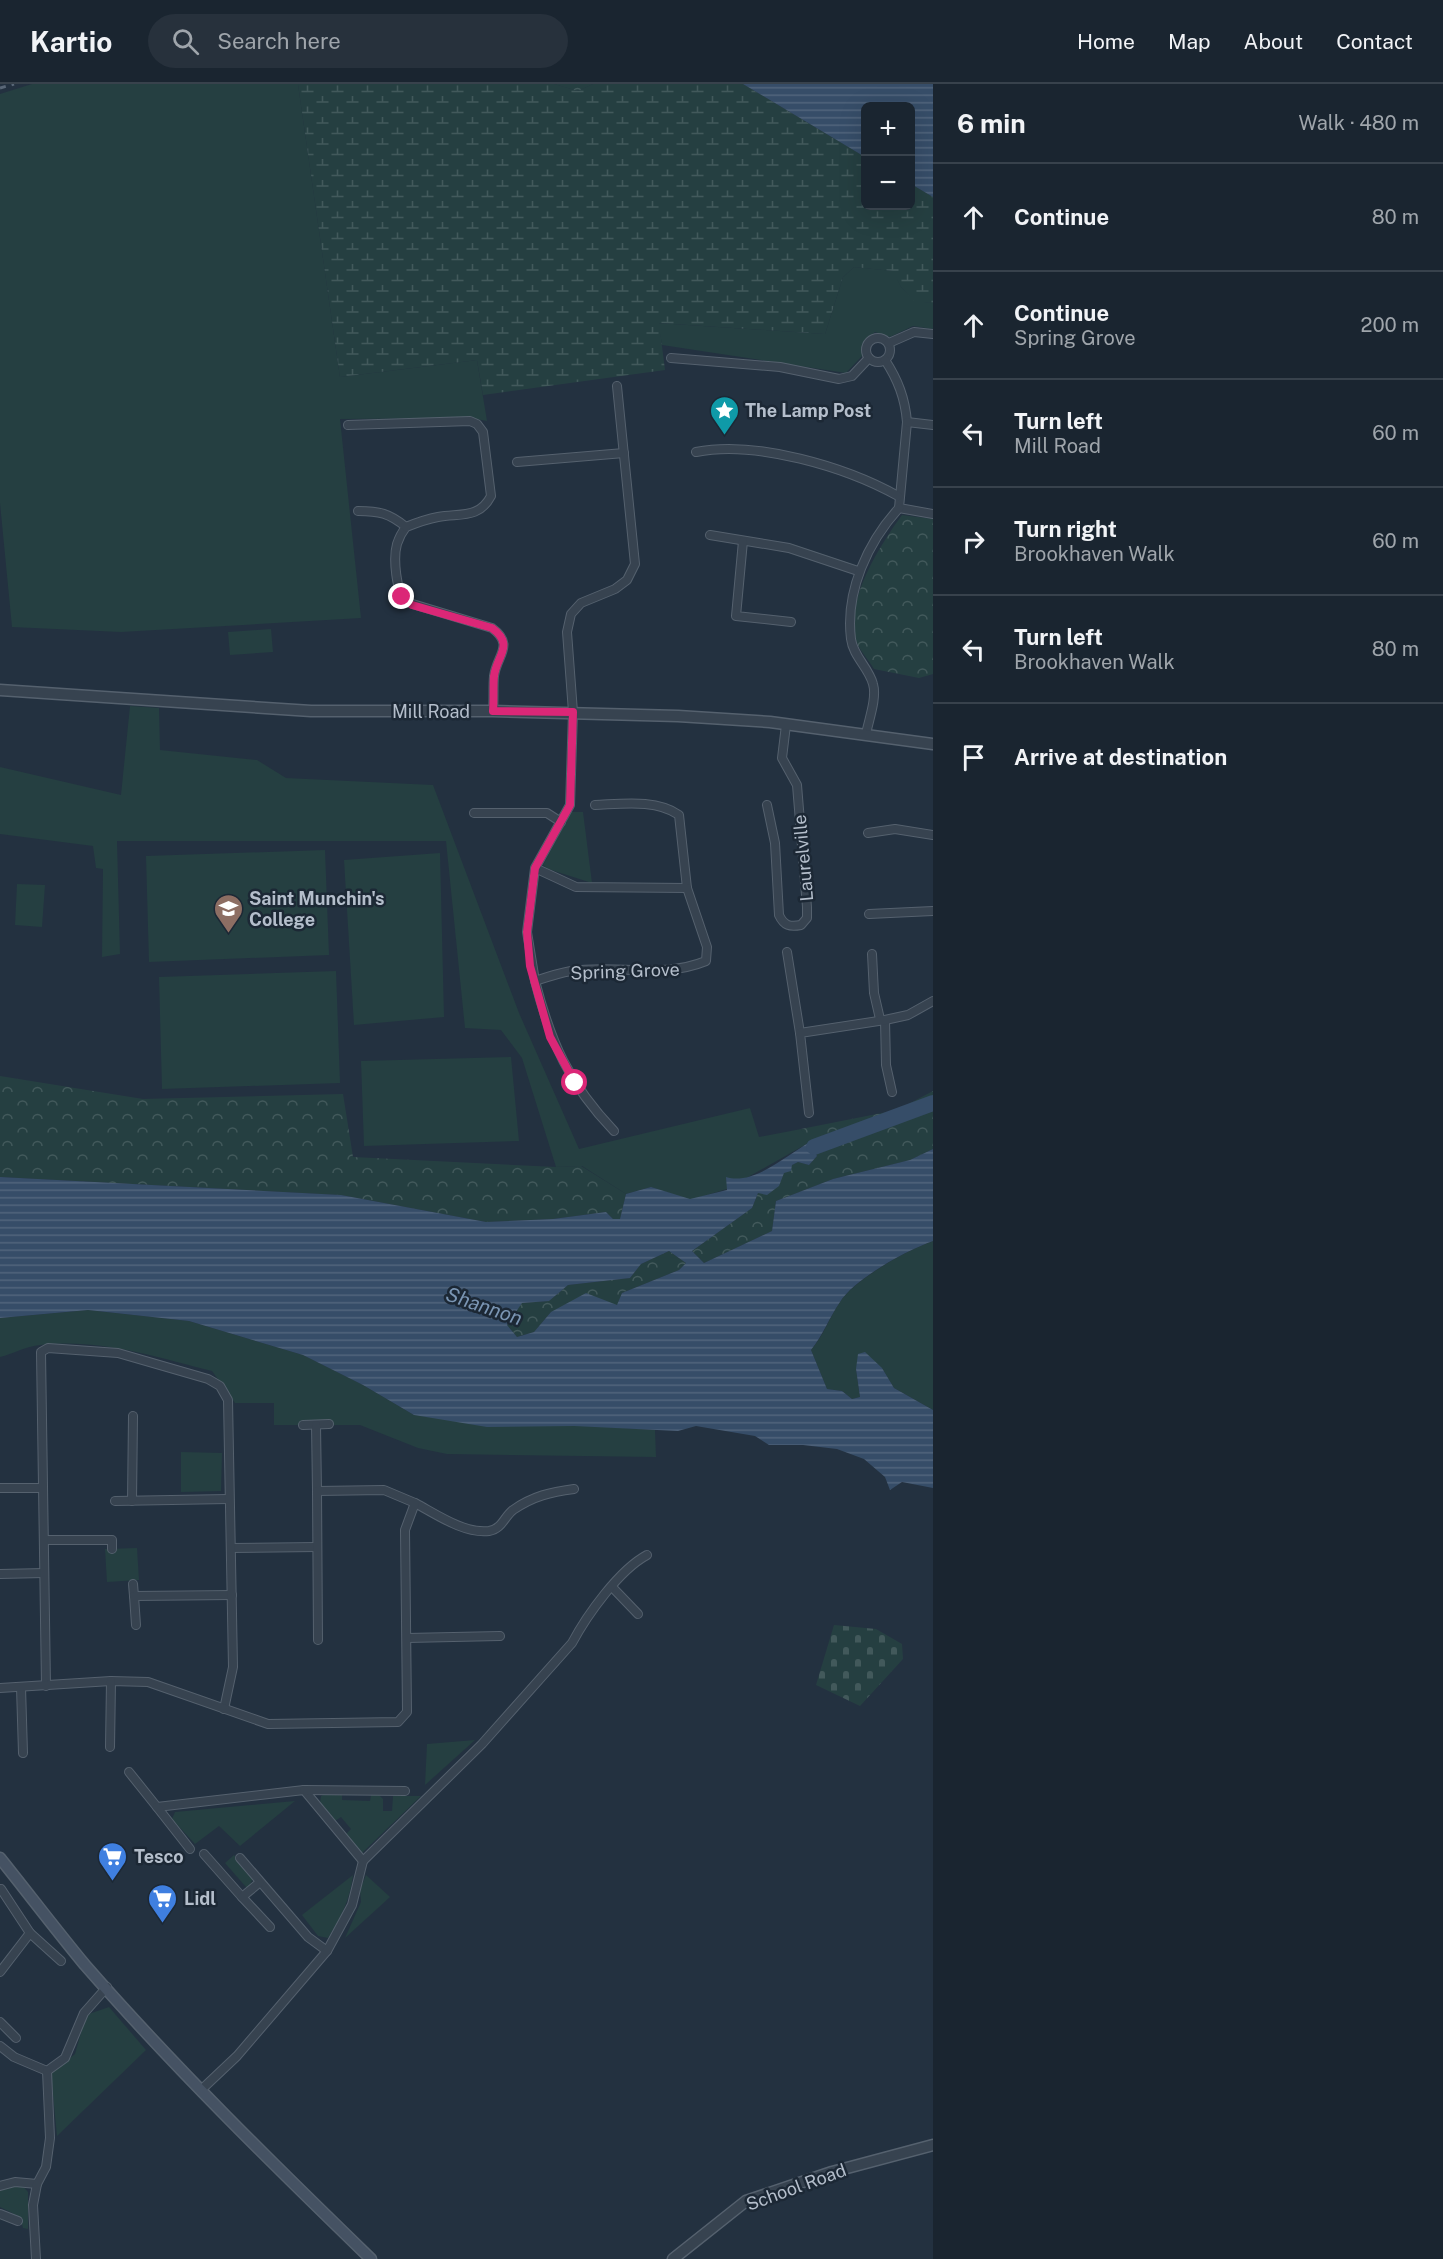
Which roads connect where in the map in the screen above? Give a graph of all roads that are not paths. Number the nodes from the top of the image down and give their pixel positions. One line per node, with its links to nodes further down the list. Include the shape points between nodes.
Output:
1 (933, 334): 2 (street, via 914,332)
2 (888, 343): 4 (street, via 878,338 871,340 866,351); 5 (street, via 890,351)
3 (671, 358): 4 (street, via 780,367 839,379 852,376)
4 (869, 358): 5 (street)
5 (885, 360): 7 (street, via 898,381)
6 (617, 386): 11 (street)
7 (907, 422): 9 (street); 13 (street)
8 (348, 425): 17 (street, via 470,421 483,432 491,496 487,504 471,514 438,517)
9 (933, 425)
10 (696, 452): 13 (street, via 751,451 815,463 867,479)
11 (624, 453): 12 (street); 24 (street, via 635,564 627,580 581,603 572,614 567,632)
12 (517, 462)
13 (898, 496): 14 (street)
14 (899, 508): 16 (street); 20 (street)
15 (358, 511): 17 (street, via 390,514)
16 (933, 514)
17 (406, 527): 23 (street, via 396,546 402,597 412,605 492,628 504,641 494,676)
18 (710, 535): 19 (street)
19 (743, 541): 20 (street, via 789,548); 21 (street, via 736,616)
20 (858, 571): 26 (street, via 851,640 873,682)
21 (791, 622)
22 (0, 690): 23 (street, Mill Road, via 311,711)
23 (493, 711): 24 (street, Mill Road)
24 (573, 712): 25 (street, Mill Road); 31 (street, via 570,805)
25 (786, 725): 26 (street, Mill Road); 29 (street, Laurelville, via 782,758 797,785 807,908 807,918 801,926 791,927 779,915 775,843)
26 (866, 734): 27 (street, Mill Road)
27 (933, 744)
28 (595, 805): 35 (street, via 637,803 671,809 679,815)
29 (767, 805)
30 (474, 813): 31 (street, via 547,813)
31 (561, 822): 34 (street)
32 (868, 832): 33 (street, via 895,829)
33 (933, 835)
34 (535, 868): 35 (street, via 576,887); 40 (street, via 527,932)
35 (687, 888): 40 (street, Spring Grove, via 707,947 706,961 688,969 571,971)
36 (933, 911): 37 (street)
37 (869, 914)
38 (787, 952): 43 (street)
39 (872, 954): 42 (street, via 874,993)
40 (535, 981): 46 (street, via 550,1037 586,1103)
41 (933, 1001): 42 (street, via 908,1015)
42 (882, 1020): 43 (street); 44 (street)
43 (800, 1033): 45 (street)
44 (892, 1092)
45 (809, 1113)
46 (614, 1131)
47 (133, 1416): 57 (street)
48 (329, 1424): 50 (street)
49 (303, 1425): 50 (street)
50 (316, 1425): 54 (street)
51 (0, 1488): 52 (street)
52 (43, 1488): 55 (street, via 41,1352 48,1348 118,1353 220,1386 228,1400); 59 (street)
53 (574, 1489): 58 (street, via 541,1494 511,1511 500,1526 487,1531 453,1523)
54 (317, 1491): 58 (street, via 384,1490); 60 (street)
55 (228, 1499): 57 (street); 61 (street)
56 (115, 1501): 57 (street)
57 (132, 1501)
58 (415, 1503): 73 (street, via 405,1530)
59 (44, 1540): 62 (street, via 112,1540); 64 (street)
60 (317, 1547): 61 (street); 74 (street)
61 (231, 1548): 68 (street)
62 (112, 1549)
63 (647, 1555): 67 (street)
64 (44, 1572): 65 (street); 76 (street)
65 (0, 1574)
66 (133, 1584): 69 (street)
67 (612, 1587): 70 (street); 90 (street, via 572,1643 482,1744)
68 (232, 1595): 69 (street); 79 (street, via 233,1668)
69 (134, 1596): 71 (street)
70 (638, 1614)
71 (136, 1625)
72 (500, 1636): 73 (street)
73 (407, 1638): 79 (street, via 407,1712 398,1722 268,1724)
74 (318, 1640)
75 (111, 1681): 76 (street); 79 (street, via 148,1682); 80 (street)
76 (46, 1686): 77 (street)
77 (21, 1687): 78 (street); 81 (street)
78 (0, 1688)
79 (224, 1709)
80 (110, 1747)
81 (22, 1753)
82 (129, 1772): 85 (street)
83 (304, 1790): 84 (street); 85 (street); 90 (street)
84 (405, 1791)
85 (157, 1807): 86 (street)
86 (190, 1849)
87 (204, 1854): 93 (street)
88 (0, 1858): 99 (main road)
89 (240, 1858): 91 (street)
90 (363, 1861): 96 (street, via 352,1905)
91 (259, 1883): 93 (street); 96 (street, via 308,1937)
92 (1, 1889): 95 (street)
93 (242, 1897): 94 (street)
94 (270, 1927)
95 (30, 1933): 97 (street); 98 (street)
96 (327, 1951): 104 (street, via 237,2056)
97 (61, 1960)
98 (0, 1972)
99 (107, 1988): 103 (street, via 84,2013 65,2058); 104 (main road)
100 (0, 2022): 101 (street)
101 (16, 2038)
102 (0, 2046): 103 (street, via 14,2057)
103 (47, 2071): 106 (street, via 50,2138 46,2168)
104 (201, 2090): 111 (main road, via 249,2142)
105 (933, 2145): 112 (street, School Road, via 832,2172 746,2201)
106 (37, 2184): 107 (street, via 15,2182); 110 (street, via 33,2205)
107 (0, 2186)
108 (0, 2214): 109 (street)
109 (18, 2222)
110 (36, 2259)
111 (371, 2259)
112 (673, 2259)

